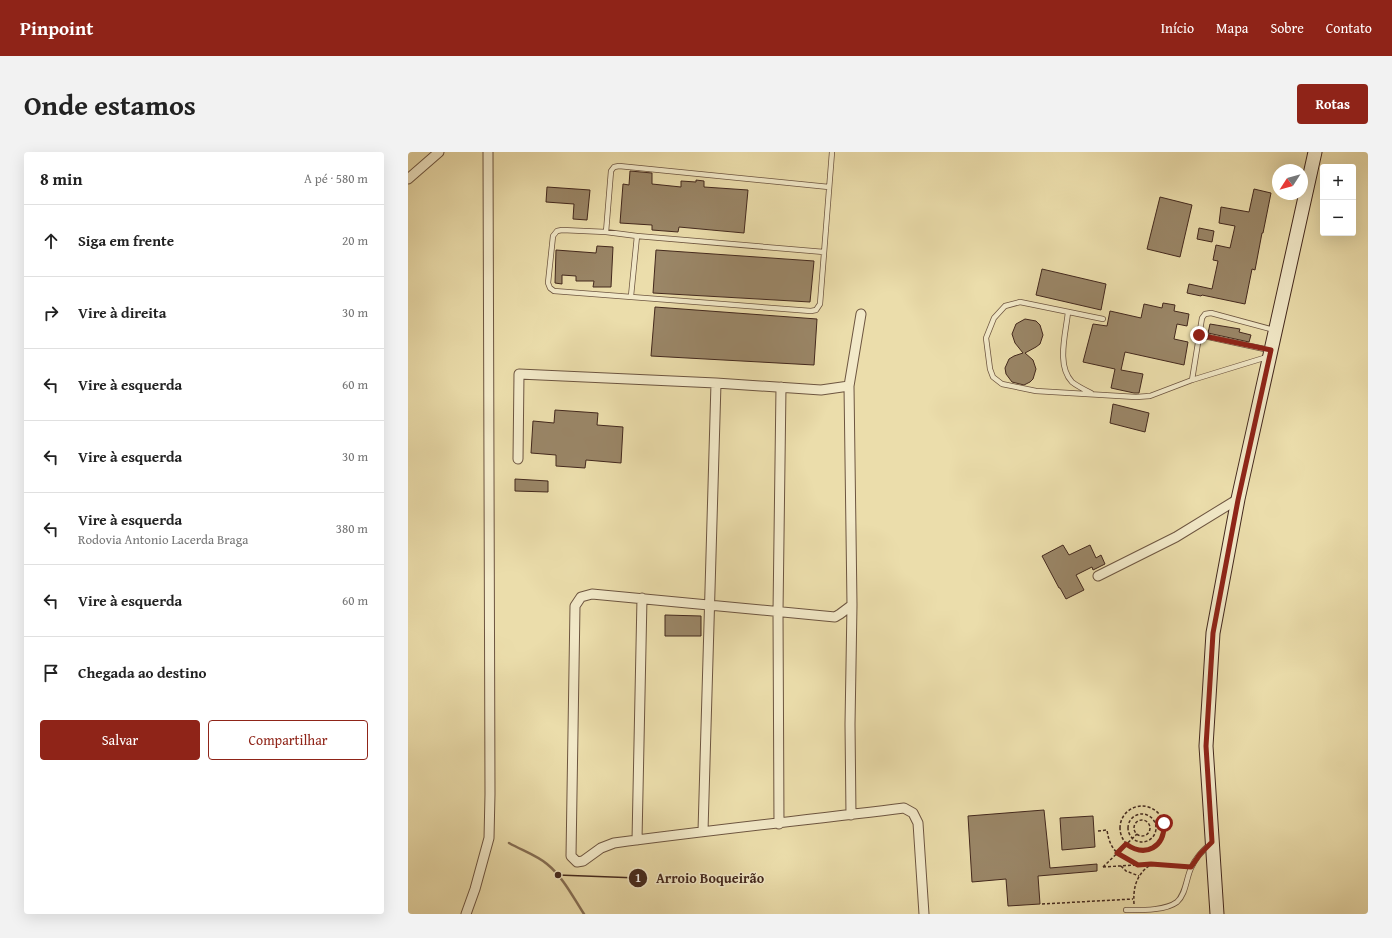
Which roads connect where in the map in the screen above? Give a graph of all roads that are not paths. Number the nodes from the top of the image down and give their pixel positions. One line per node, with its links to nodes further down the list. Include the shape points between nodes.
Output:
1 (439, 152): 5 (street)
2 (488, 152): 35 (street, via 489,838)
3 (832, 152): 6 (lane)
4 (1315, 152): 14 (main road)
5 (408, 179)
6 (829, 187): 7 (lane, via 614,167 611,171); 9 (lane)
7 (606, 232): 8 (lane); 10 (lane, via 557,231 553,236 548,283 554,291)
8 (637, 236): 9 (lane); 10 (lane)
9 (824, 252): 10 (lane, via 820,304 816,310)
10 (631, 296)
11 (1068, 312): 13 (lane); 21 (lane, via 1063,361 1065,372 1073,382); 21 (lane, via 1020,302 1005,306 994,318 986,338 990,369 993,377 1002,384 1036,391)
12 (861, 314): 19 (street)
13 (1103, 319)
14 (1275, 331): 15 (lane, via 1211,313 1202,318); 16 (main road)
15 (1199, 335): 16 (lane); 17 (lane)
16 (1270, 353): 17 (lane); 23 (main road)
17 (1192, 380): 21 (lane, via 1150,396)
18 (716, 383): 20 (street); 22 (street, via 519,374); 27 (street)
19 (849, 386): 20 (street, via 821,390); 26 (street)
20 (781, 387): 28 (street)
21 (1092, 394)
22 (518, 459)
23 (1238, 500): 24 (street, via 1176,537); 33 (main road, via 1213,633 1206,746)
24 (1098, 576)
25 (642, 598): 27 (street); 32 (street); 32 (street, via 592,594 580,597 575,606 571,856 577,862 582,861 601,848 614,843)
26 (852, 604): 28 (street, via 835,617); 29 (street)
27 (709, 605): 28 (street); 31 (street)
28 (778, 612): 30 (street)
29 (851, 815): 30 (street); 36 (street, via 904,808 913,813 918,823)
30 (779, 824): 31 (street)
31 (703, 831): 32 (street)
32 (637, 840)
33 (1212, 842): 34 (lane, via 1191,867 1182,895 1176,902 1163,907); 37 (main road)
34 (1126, 910)
35 (466, 914)
36 (924, 914)
37 (1217, 914)

